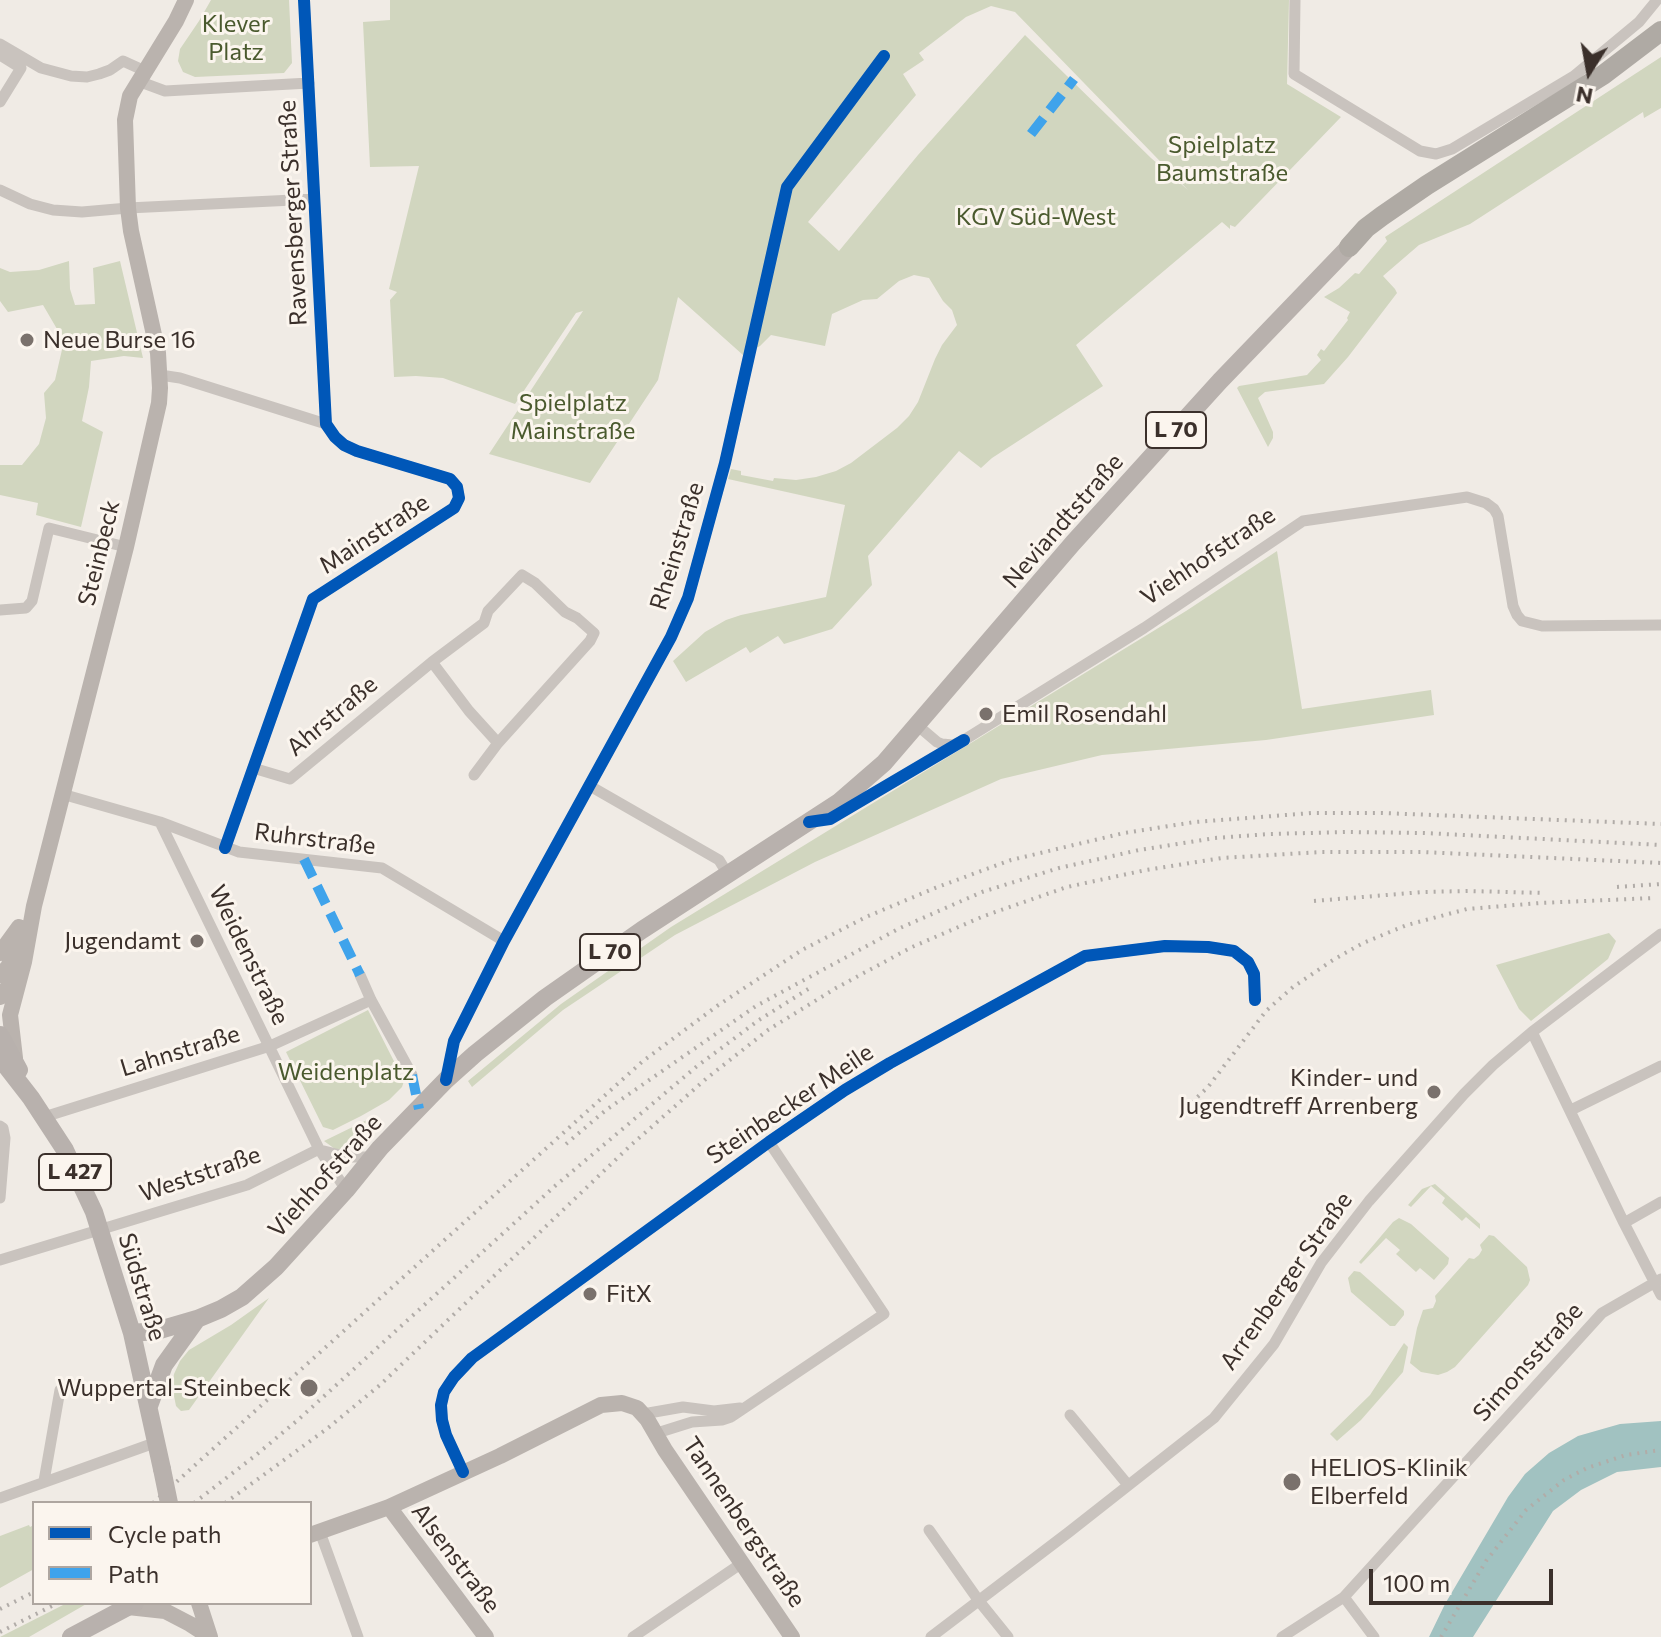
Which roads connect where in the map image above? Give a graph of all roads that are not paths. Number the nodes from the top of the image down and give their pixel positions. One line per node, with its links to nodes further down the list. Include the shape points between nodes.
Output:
1 (186, 0): 10 (main road, Steinbeck)
2 (304, 0): 11 (street, Ravensberger Straße)
3 (1295, 0): 4 (street, via 1294,74 1420,151 1436,154 1574,76 1639,22)
4 (1657, 0)
5 (1661, 31): 16 (highway, L 70, via 1603,75 1382,216)
6 (0, 44): 10 (street, via 41,68 71,76 99,74 123,61)
7 (1661, 45): 16 (highway, L 70, via 1610,85)
8 (0, 55): 12 (street, via 21,68)
9 (884, 56): 27 (street, Rheinstraße, via 787,187 692,586 671,637)
10 (142, 76): 11 (street, via 165,91); 15 (main road, Steinbeck, via 125,120)
11 (309, 83): 14 (street, Ravensberger Straße)
12 (0, 102)
13 (0, 190): 15 (street, via 53,210)
14 (314, 199): 15 (street); 18 (street, Ravensberger Straße)
15 (128, 208): 17 (main road, Steinbeck)
16 (1349, 247): 23 (main road, Neviandtstraße / L 70, via 1073,543)
17 (160, 375): 18 (street); 19 (main road, Steinbeck, via 159,403)
18 (326, 424): 25 (street, Mainstraße, via 344,445 357,451 450,479 459,498 454,508 313,599)
19 (126, 547): 20 (street, via 49,528 32,601 26,608); 28 (main road, Steinbeck)
20 (0, 610)
21 (1661, 625): 23 (street, Viehhofstraße, via 1542,626 1522,621 1513,606 1498,516 1486,503 1467,497 1303,521 964,740 942,744)
22 (432, 662): 24 (street); 24 (street, Ahrstraße, via 484,623 488,611 522,575 594,633); 25 (street, Ahrstraße, via 290,779)
23 (917, 725): 29 (main road, Neviandtstraße / L 70)
24 (498, 743): 26 (street, Ahrstraße)
25 (253, 768): 31 (street, Mainstraße)
26 (474, 775)
27 (590, 786): 32 (street, via 719,860); 35 (street, Rheinstraße)
28 (62, 794): 30 (street, Ruhrstraße); 33 (main road, Steinbeck)
29 (849, 794): 32 (main road, Viehhofstraße / L 70)
30 (160, 822): 31 (street, Ruhrstraße); 45 (street, Weidenstraße)
31 (225, 848): 35 (street, Ruhrstraße, via 382,868)
32 (727, 873): 49 (main road, Viehhofstraße / L 70, via 545,998)
33 (34, 906): 36 (main road); 37 (main road); 38 (main road)
34 (1661, 934): 43 (street, Arrenberger Straße)
35 (504, 941): 49 (street, Rheinstraße, via 454,1041)
36 (0, 953)
37 (24, 962): 40 (main road); 46 (main road, via 10,1015)
38 (0, 975)
39 (360, 975): 41 (street)
40 (0, 997)
41 (371, 1000): 45 (street, Lahnstraße); 48 (street)
42 (1255, 1000): 53 (street, Steinbecker Meile, via 1254,974 1234,951 1165,946 1085,956 890,1063)
43 (1532, 1032): 50 (street); 75 (street, Arrenberger Straße, via 1493,1065 1369,1201 1316,1272 1274,1344 1214,1418)
44 (0, 1035): 46 (main road, Südstraße / L 427)
45 (270, 1046): 51 (street, Lahnstraße); 54 (street, Weidenstraße)
46 (8, 1061): 51 (main road, Südstraße / L 427)
47 (1661, 1066): 50 (street)
48 (412, 1075)
49 (446, 1080): 55 (main road, Viehhofstraße / L 70)
50 (1571, 1110): 59 (street)
51 (44, 1117): 60 (main road, Südstraße / L 427, via 65,1150)
52 (0, 1126): 57 (street, via 5,1138)
53 (769, 1142): 68 (street, Steinbecker Meile, via 884,1314); 73 (street, Steinbecker Meile, via 472,1358 454,1377 444,1392 442,1420)
54 (320, 1150): 55 (street); 56 (street, Weidenstraße); 60 (street, Weststraße, via 247,1185)
55 (373, 1157): 56 (main road, Viehhofstraße / L 70)
56 (346, 1190): 64 (main road, Viehhofstraße / L 70, via 261,1282)
57 (0, 1198)
58 (1661, 1202): 59 (street)
59 (1624, 1223): 62 (street)
60 (100, 1231): 61 (street, Weststraße); 65 (main road, Südstraße / L 427)
61 (0, 1260)
62 (1658, 1281): 63 (street); 82 (street, Simonsstraße, via 1602,1313)
63 (1661, 1295)
64 (197, 1319): 65 (main road, Viehhofstraße / L 70); 67 (main road, via 164,1365)
65 (132, 1333): 67 (main road, Südstraße / L 427)
66 (60, 1390): 74 (street)
67 (149, 1406): 72 (main road, Südstraße / L 427)
68 (744, 1408): 69 (street, via 683,1407); 71 (street, Steinbecker Meile, via 722,1420)
69 (643, 1414): 71 (main road, Tannenbergstraße); 73 (main road, via 630,1405 607,1403)
70 (1070, 1415): 75 (street)
71 (657, 1433): 81 (main road, Tannenbergstraße)
72 (157, 1442): 74 (street); 77 (main road, Südstraße / L 427, bridge)
73 (463, 1472): 78 (main road)
74 (44, 1481): 76 (street)
75 (1128, 1485): 83 (street, Arrenberger Straße)
76 (0, 1498)
77 (169, 1501)
78 (389, 1507): 80 (main road); 89 (main road, Alsenstraße)
79 (929, 1530): 83 (street)
80 (315, 1533): 88 (street)
81 (742, 1563): 90 (street); 91 (main road, Tannenbergstraße)
82 (1344, 1597): 94 (street, Simonsstraße); 95 (street)
83 (979, 1601): 92 (street, Arrenberger Straße); 93 (street)
84 (132, 1605): 86 (main road); 87 (main road, via 165,1611)
85 (200, 1605): 87 (main road)
86 (71, 1637)
87 (210, 1637)
88 (358, 1637)
89 (486, 1637)
90 (633, 1637)
91 (792, 1637)
92 (931, 1637)
93 (1008, 1637)
94 (1282, 1637)
95 (1374, 1637)

